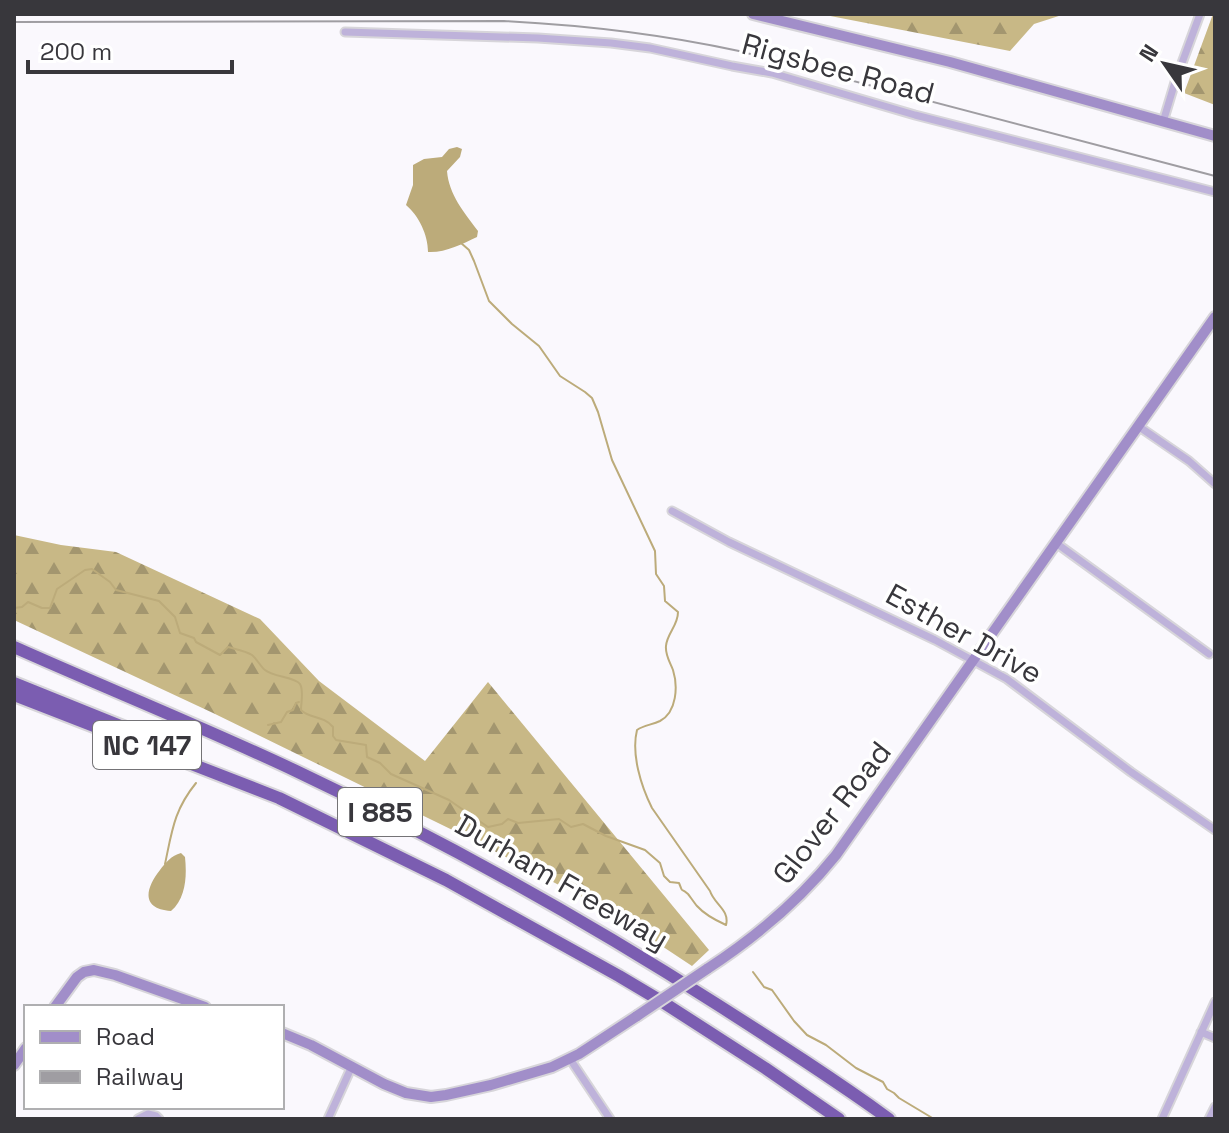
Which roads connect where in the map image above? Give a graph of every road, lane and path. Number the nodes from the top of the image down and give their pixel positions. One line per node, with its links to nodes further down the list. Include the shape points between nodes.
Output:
1 (753, 14): 3 (street)
2 (1200, 14): 5 (street)
3 (780, 17): 5 (street)
4 (345, 32): 7 (street, Rigsbee Road, via 538,38 650,48 772,73)
5 (1163, 122): 6 (street)
6 (1215, 136)
7 (1215, 192)
8 (1215, 317): 9 (street, Glover Road)
9 (1138, 426): 10 (street); 12 (street, Glover Road)
10 (1215, 484)
11 (672, 511): 15 (street, Esther Drive)
12 (1056, 543): 14 (street); 15 (street, Glover Road)
13 (14, 647): 34 (highway, Durham Freeway / I 885, via 293,770 474,860 676,977)
14 (1209, 654)
15 (973, 660): 19 (street, Esther Drive); 26 (street, Glover Road, bridge, via 886,786 799,897 707,969)
16 (14, 683): 18 (highway, I 885)
17 (14, 695): 18 (highway, Durham Freeway / NC 147)
18 (279, 798): 33 (highway, Durham Freeway / I 885, via 446,880 619,976)
19 (1215, 830)
20 (1215, 1002): 23 (street)
21 (56, 1005): 22 (street, via 77,977 94,970)
22 (199, 1005)
23 (1201, 1032): 25 (street); 35 (street)
24 (284, 1034): 27 (street, Glover Road)
25 (1215, 1038)
26 (570, 1059): 27 (street, Glover Road, via 518,1079 431,1097 406,1093); 32 (street)
27 (352, 1066): 31 (street)
28 (1215, 1107): 36 (street)
29 (138, 1119): 30 (street, via 148,1114)
30 (159, 1119)
31 (328, 1119)
32 (610, 1119)
33 (839, 1119)
34 (889, 1119)
35 (1162, 1119)
36 (1209, 1119)

